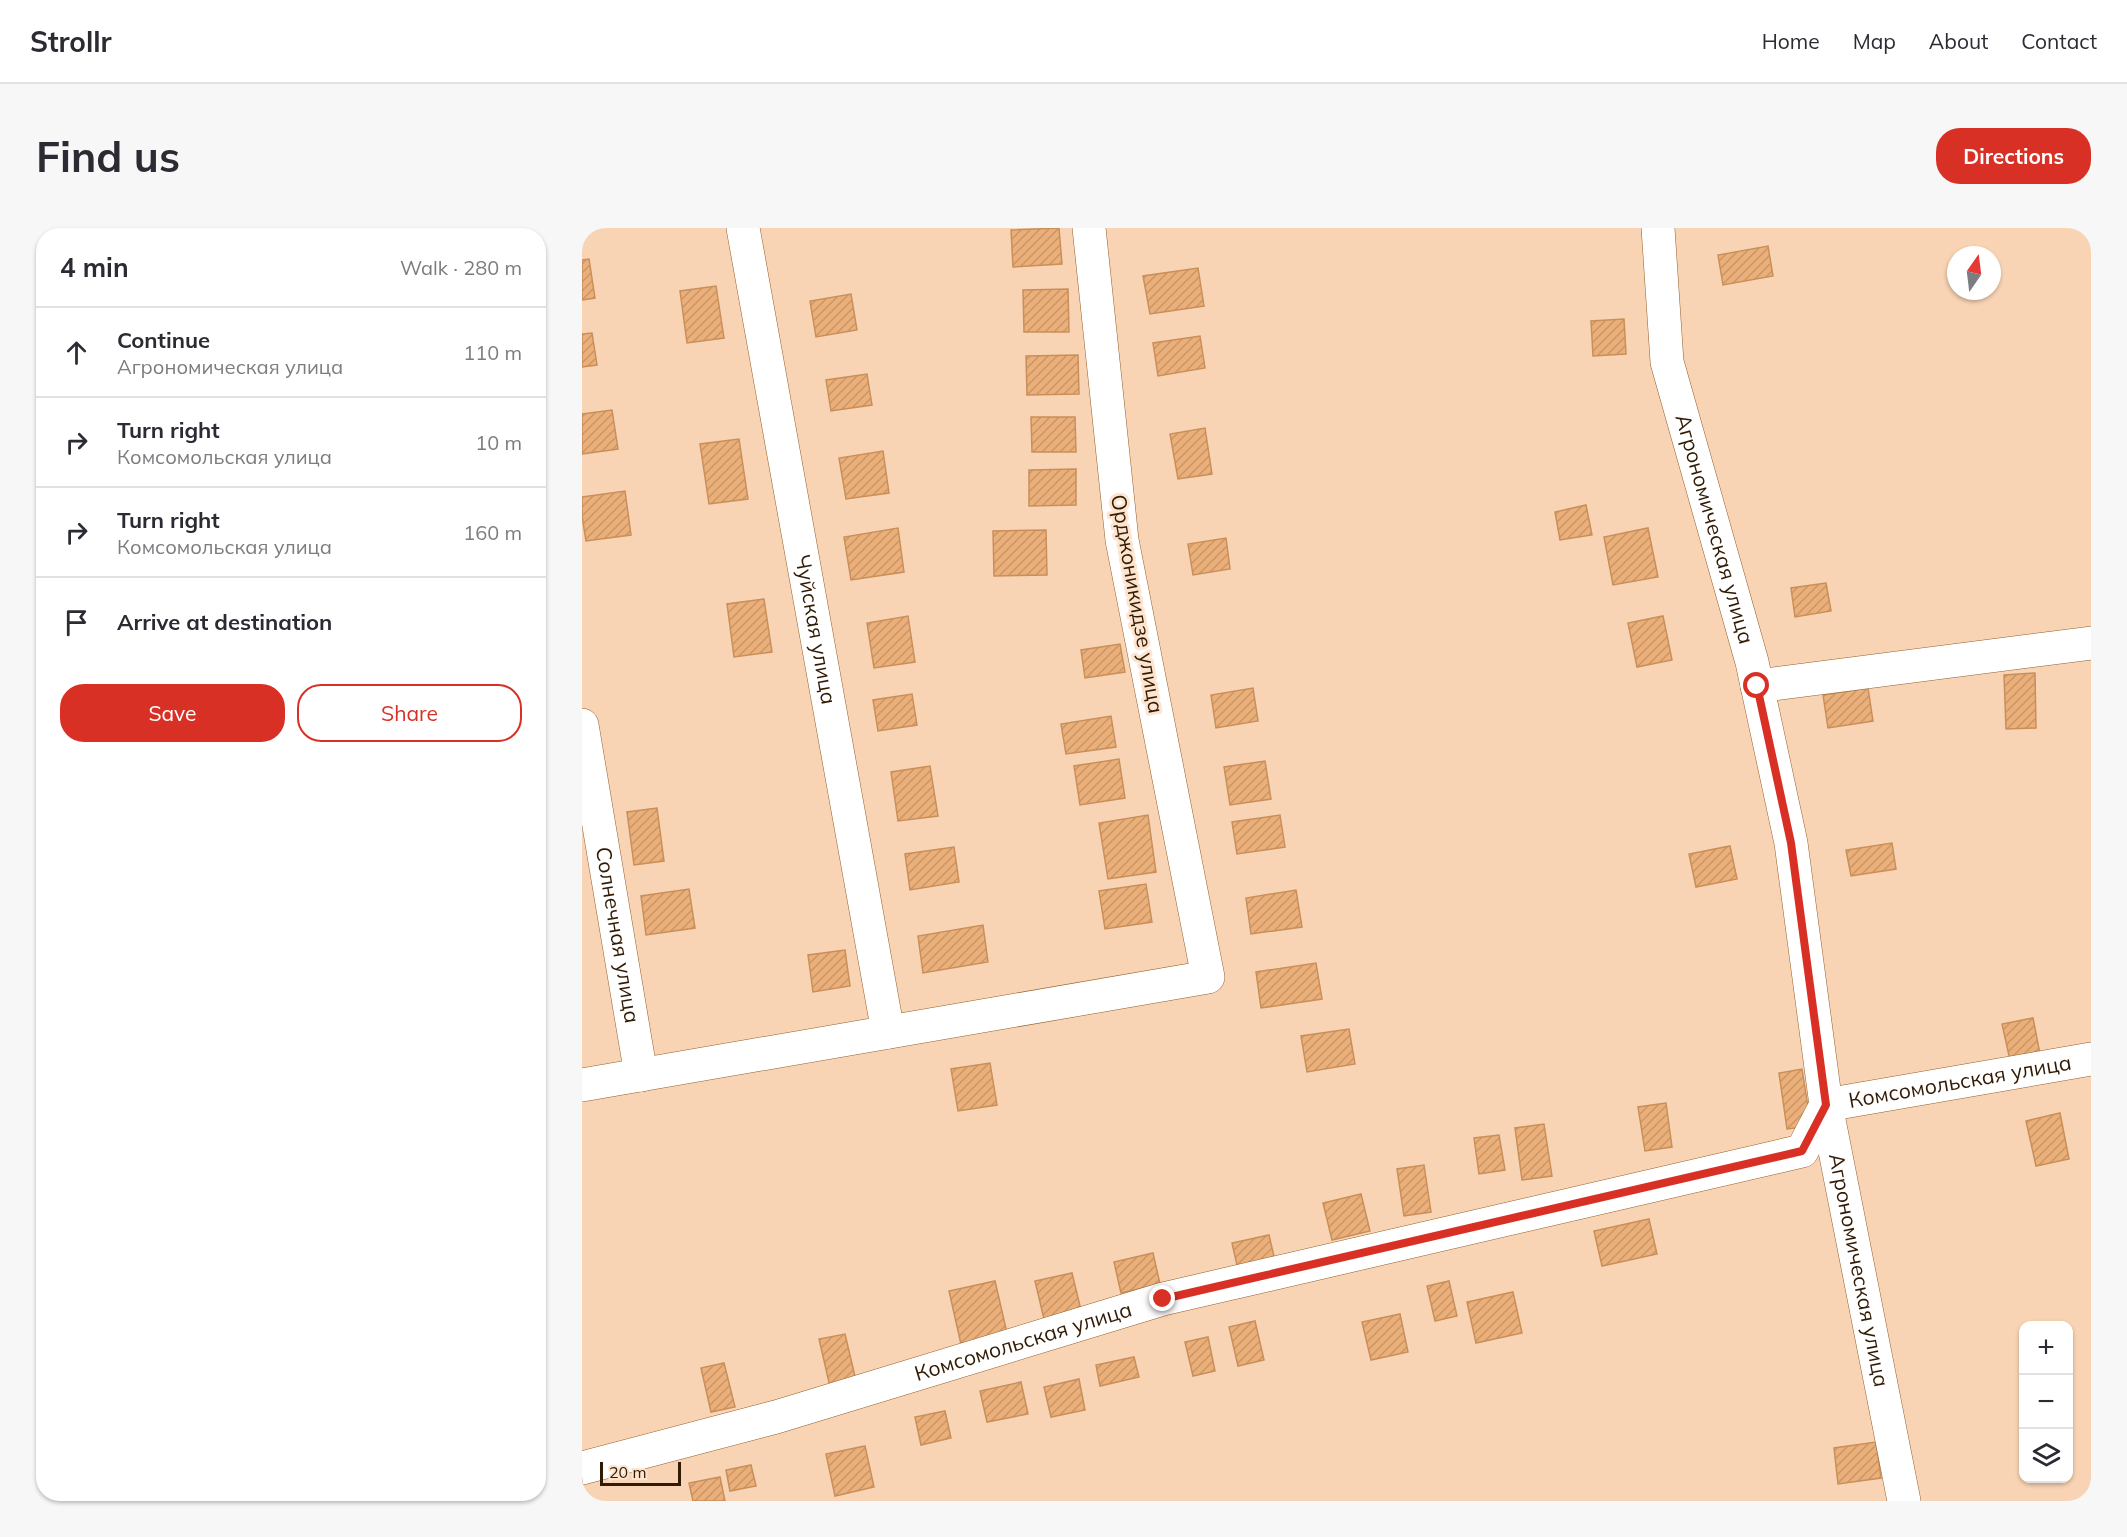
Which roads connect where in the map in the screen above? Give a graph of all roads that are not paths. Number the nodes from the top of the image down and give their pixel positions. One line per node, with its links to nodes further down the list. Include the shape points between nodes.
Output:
1 (743, 228): 7 (street, Чуйская улица)
2 (1089, 228): 7 (street, Орджоникидзе улица, via 1122,540 1208,977)
3 (1658, 228): 5 (street, Агрономическая улица, via 1667,362)
4 (2091, 643): 5 (street)
5 (1757, 686): 11 (street, Агрономическая улица, via 1791,843)
6 (582, 725): 9 (street, Солнечная улица)
7 (888, 1032): 9 (street)
8 (2091, 1059): 11 (street, Комсомольская улица)
9 (641, 1075): 10 (street)
10 (582, 1085)
11 (1826, 1105): 12 (street, Комсомольская улица, via 1802,1151 1163,1299 776,1417); 13 (street, Агрономическая улица)
12 (592, 1466)
13 (1904, 1501)

